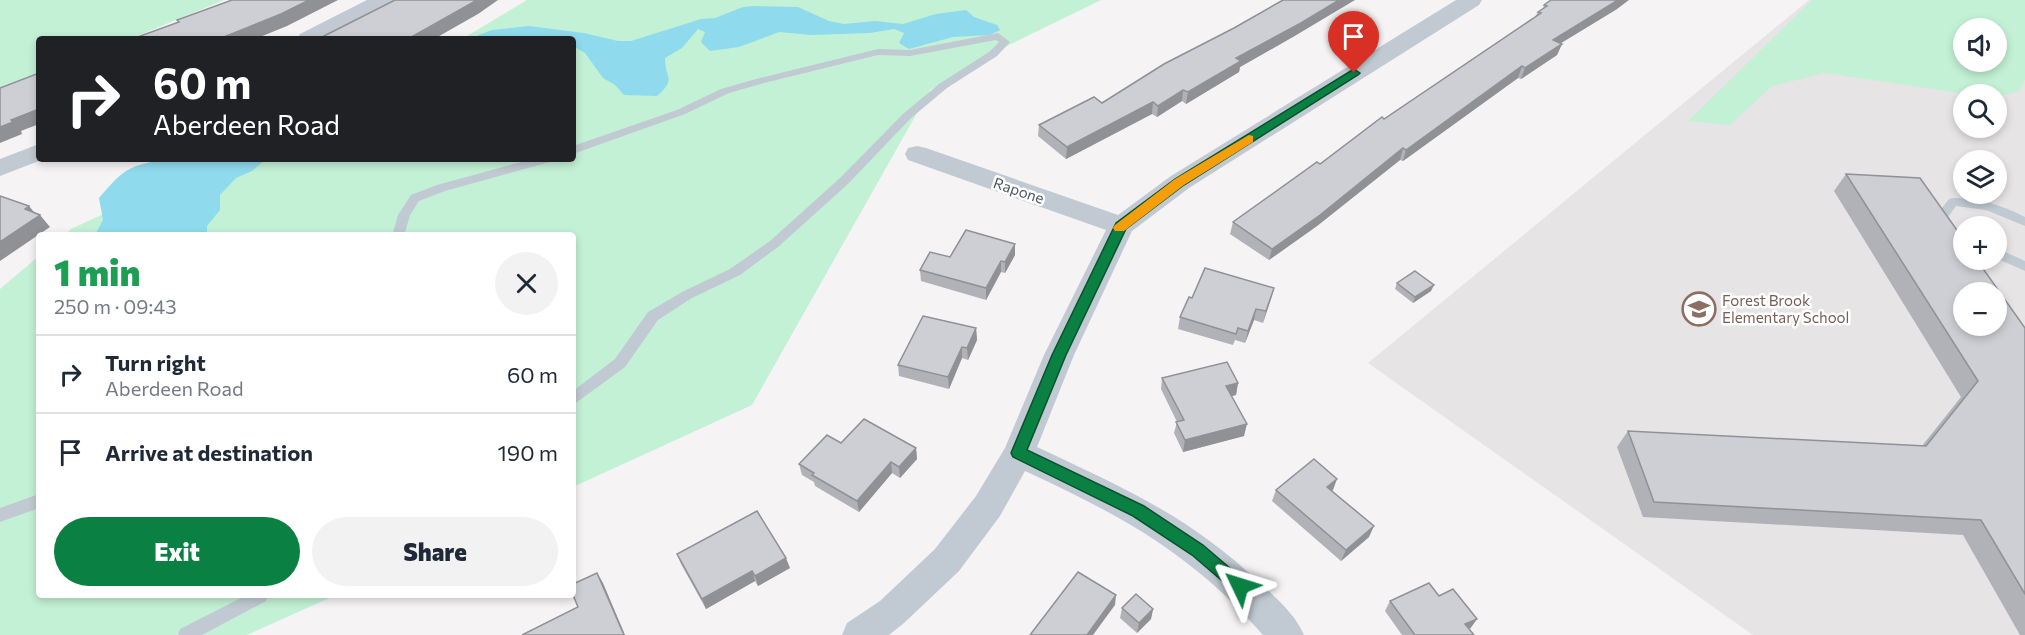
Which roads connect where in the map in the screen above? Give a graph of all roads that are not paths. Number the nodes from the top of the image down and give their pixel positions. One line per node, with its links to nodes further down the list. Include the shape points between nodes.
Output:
1 (383, 0): 3 (street)
2 (1471, 0): 10 (street, via 1180,182)
3 (314, 36)
4 (576, 149): 17 (lane, via 681,112 724,91 760,81 878,52 910,53 998,36 1005,42 907,116 844,181 774,244 735,272 653,316 620,363)
5 (36, 153): 8 (street)
6 (917, 154): 10 (street, Rapone)
7 (535, 162): 13 (lane, via 415,198 404,214)
8 (0, 168)
9 (2025, 222): 11 (lane, via 1973,201 1953,202 1941,217)
10 (1120, 226): 18 (street, via 1059,355)
11 (1946, 228): 12 (lane); 14 (lane)
12 (1953, 231)
13 (400, 232)
14 (1953, 237)
15 (2007, 257): 16 (lane)
16 (2025, 266)
17 (576, 397)
18 (1019, 453): 23 (street, via 988,506 947,560 892,612); 24 (street, via 1138,511 1198,550 1254,598)
19 (36, 502): 20 (lane)
20 (0, 515)
21 (256, 598): 22 (lane)
22 (186, 635)
23 (860, 635)
24 (1286, 635)

